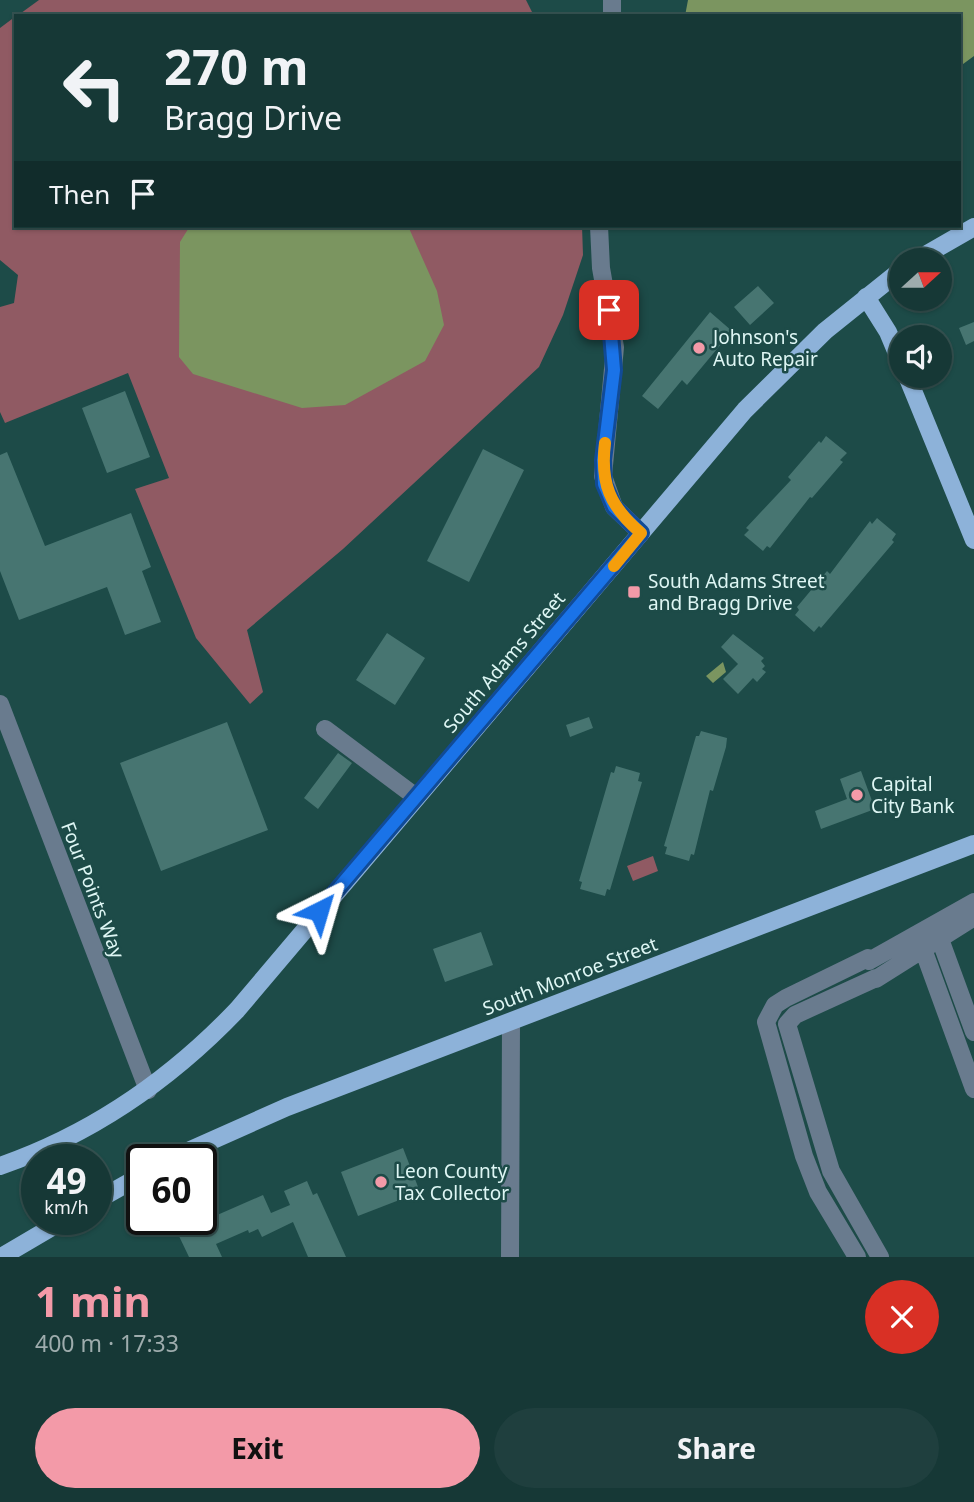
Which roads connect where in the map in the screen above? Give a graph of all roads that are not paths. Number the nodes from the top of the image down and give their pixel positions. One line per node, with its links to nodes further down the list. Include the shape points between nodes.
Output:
1 (974, 227): 3 (main road)
2 (599, 228): 8 (street, via 615,348 604,484 614,507)
3 (938, 248)
4 (889, 279): 5 (main road, South Adams Street)
5 (866, 297): 6 (main road); 8 (main road, South Adams Street, via 789,364 745,410)
6 (889, 334)
7 (912, 388): 9 (main road)
8 (641, 533): 12 (main road, South Adams Street)
9 (974, 540)
10 (0, 704): 21 (street, Four Points Way)
11 (325, 729): 12 (street)
12 (416, 797): 21 (main road, South Adams Street, via 237,1010)
13 (974, 844): 18 (main road, South Monroe Street)
14 (974, 902): 27 (street, via 786,998 775,1005 766,1022 804,1156 818,1192)
15 (974, 917): 16 (street)
16 (940, 939): 17 (street); 19 (street)
17 (923, 949): 20 (street); 28 (street, via 876,979 795,1015 787,1024 831,1171)
18 (511, 1022): 22 (main road, South Monroe Street, via 287,1107); 26 (street)
19 (974, 1032)
20 (974, 1089)
21 (148, 1090): 23 (main road, South Adams Street, via 87,1128)
22 (205, 1144)
23 (0, 1166)
24 (38, 1235): 25 (main road)
25 (1, 1257)
26 (510, 1257)
27 (857, 1257)
28 (880, 1257)

